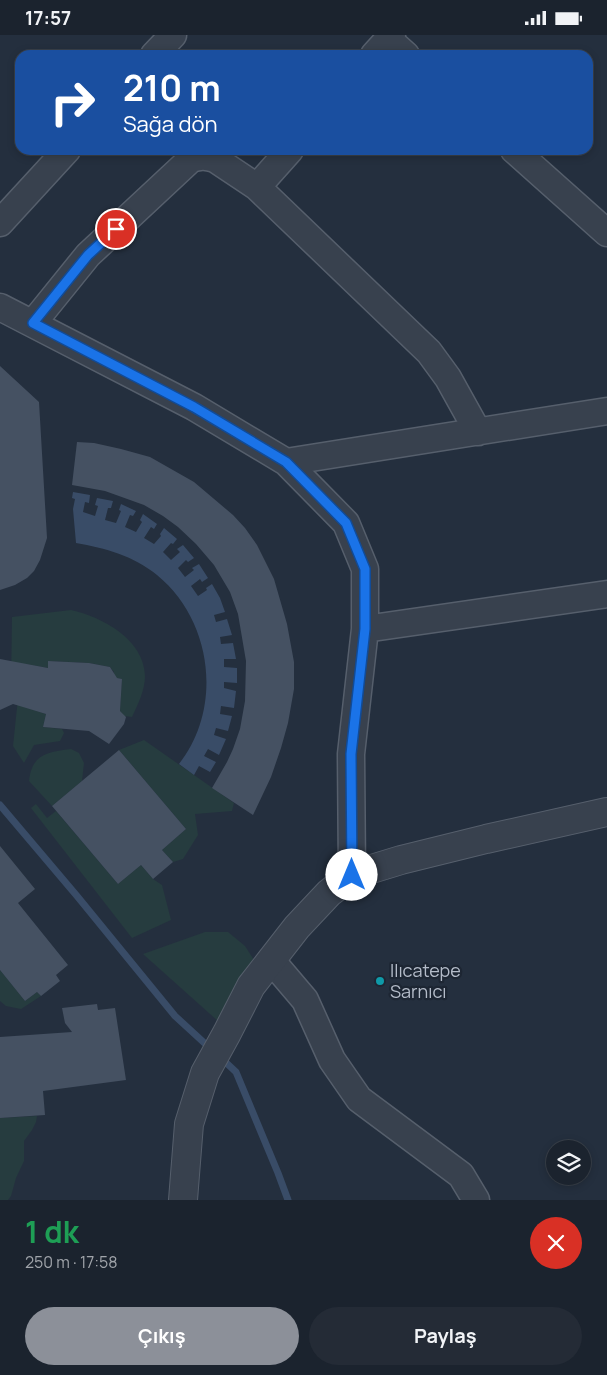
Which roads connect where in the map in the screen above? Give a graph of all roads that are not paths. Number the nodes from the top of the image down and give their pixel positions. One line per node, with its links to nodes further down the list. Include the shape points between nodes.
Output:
1 (172, 35): 2 (street)
2 (158, 50)
3 (62, 155): 7 (street)
4 (286, 155): 6 (street)
5 (520, 155): 8 (street)
6 (257, 187): 10 (street, via 215,159 204,156 191,159 88,255); 12 (street, via 429,352 448,378)
7 (0, 223)
8 (607, 233)
9 (0, 307): 10 (street)
10 (33, 323): 13 (street, via 194,407)
11 (607, 411): 12 (street)
12 (478, 432): 13 (street)
13 (286, 462): 15 (street, via 346,523 365,569)
14 (607, 594): 15 (street)
15 (365, 629): 17 (street, via 351,754)
16 (607, 812): 17 (street, via 401,860)
17 (352, 875): 18 (street, via 329,893)
18 (271, 960): 19 (street, via 251,986 205,1073 189,1123); 20 (street, via 305,1000 332,1060 359,1099 461,1175)
19 (183, 1200)
20 (476, 1200)

